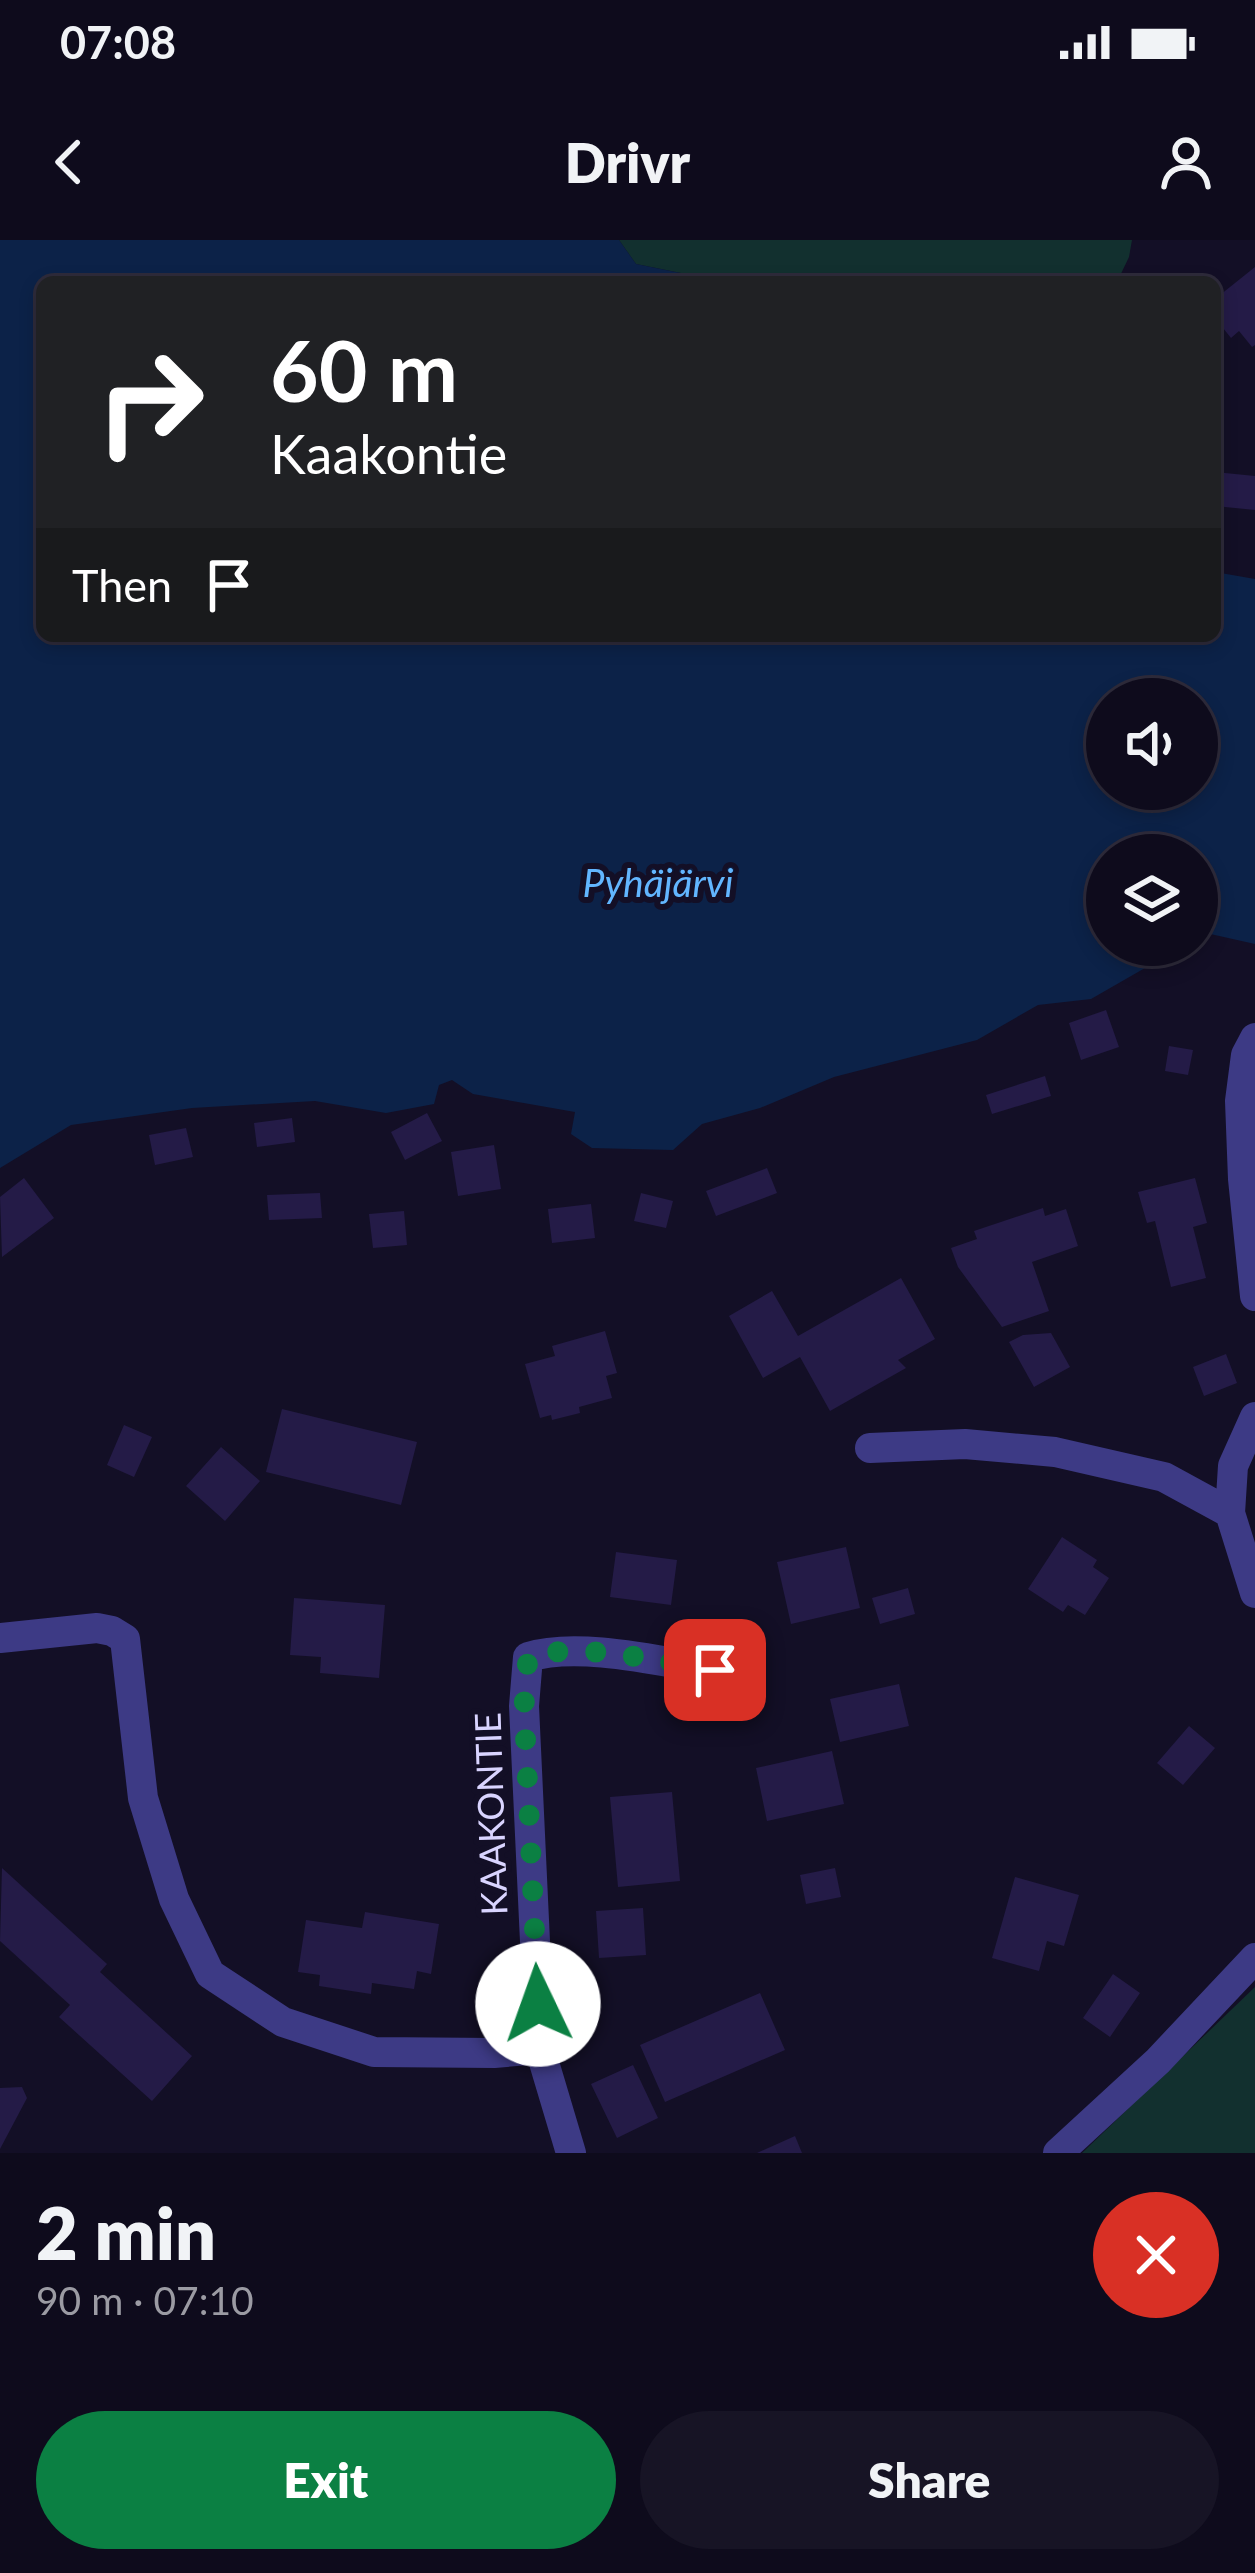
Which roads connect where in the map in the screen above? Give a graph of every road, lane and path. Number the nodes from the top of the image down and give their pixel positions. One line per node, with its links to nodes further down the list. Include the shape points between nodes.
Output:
1 (1255, 1038): 2 (street, via 1240,1101)
2 (1255, 1297)
3 (1255, 1417): 5 (street, via 1233,1466)
4 (870, 1448): 5 (street, via 965,1444 1055,1452 1164,1477)
5 (1230, 1513): 6 (street)
6 (1255, 1593)
7 (0, 1638): 10 (street, via 97,1628 125,1639 142,1798 174,1899 209,1974 283,2022 374,2052)
8 (715, 1670): 10 (street, KAAKONTIE, via 571,1652 528,1657)
9 (1255, 1958): 12 (street)
10 (540, 2050): 11 (street, KAAKONTIE)
11 (571, 2153)
12 (1058, 2153)

